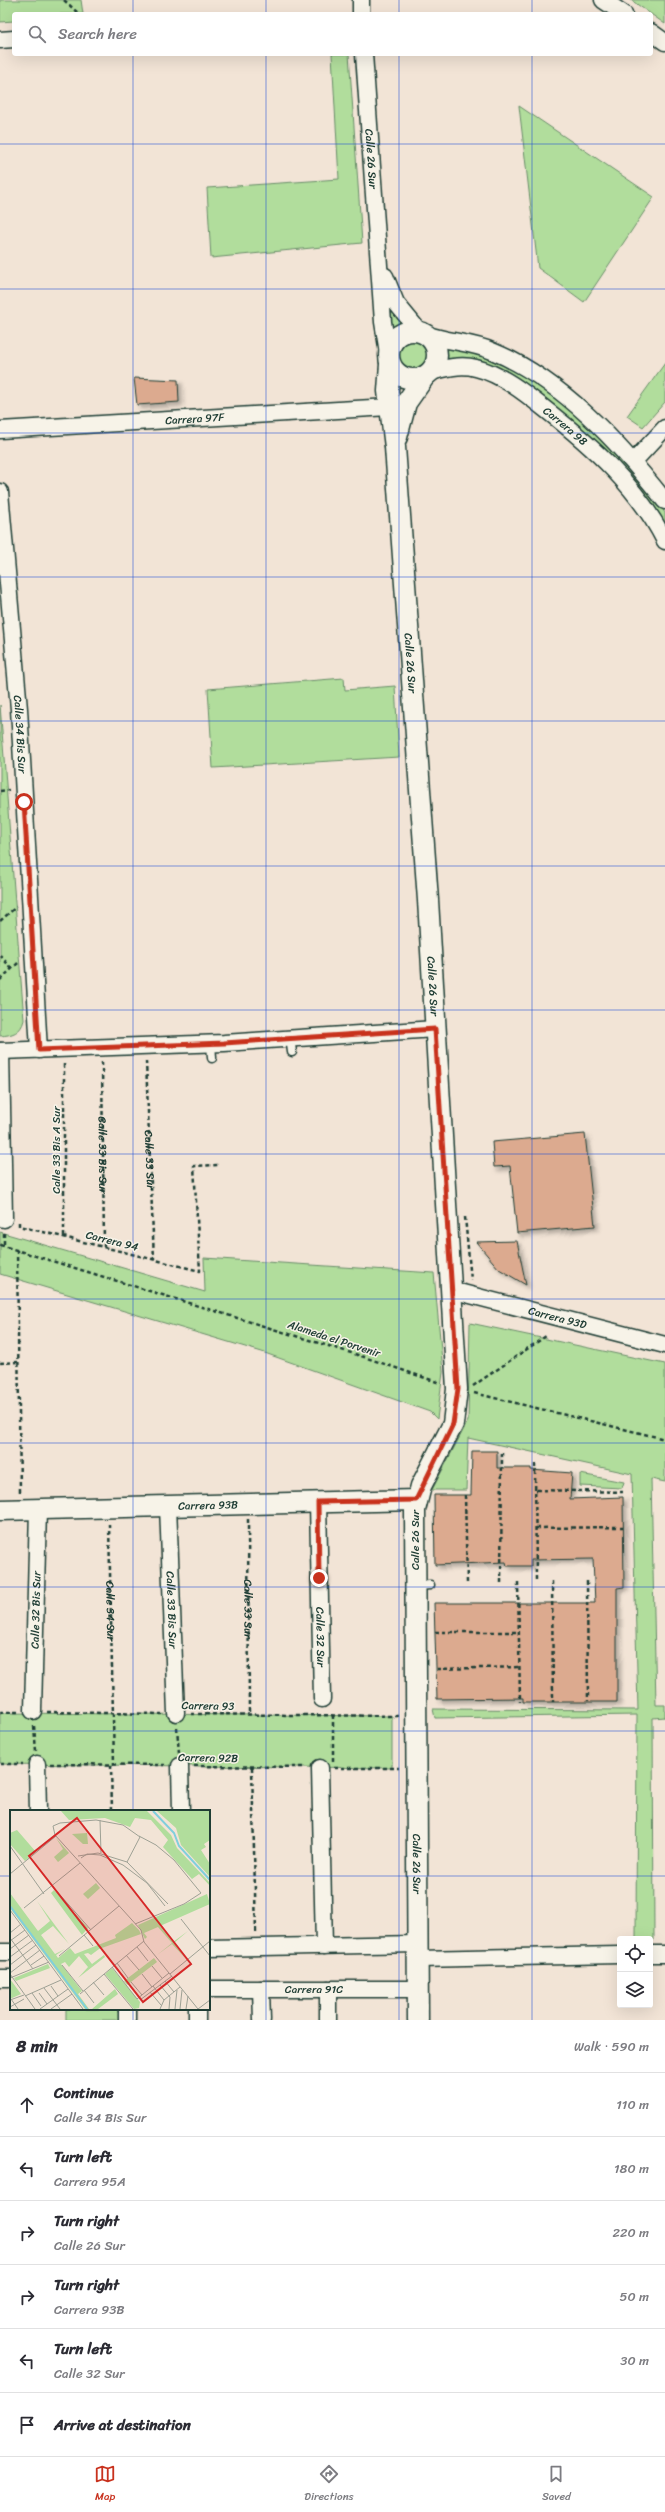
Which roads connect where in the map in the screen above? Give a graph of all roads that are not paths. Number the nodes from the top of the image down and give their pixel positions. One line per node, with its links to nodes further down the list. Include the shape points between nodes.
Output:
1 (360, 0): 3 (street)
2 (603, 0): 4 (street)
3 (361, 12)
4 (621, 12)
5 (653, 33): 8 (street)
6 (12, 39): 7 (street)
7 (0, 40)
8 (665, 42)
9 (364, 56): 10 (street, Calle 26 Sur)
10 (380, 263): 11 (street, Calle 26 Sur, via 396,302); 12 (street, Calle 26 Sur, via 383,322)
11 (422, 333): 12 (street, via 402,333 393,341); 13 (street, via 431,338 437,352 435,366); 18 (street, Carrera 98, via 441,340 479,347 513,361 573,404)
12 (389, 358): 13 (street, via 394,370 405,378 418,379); 14 (street, Calle 26 Sur)
13 (428, 374): 17 (street, Calle 26 Sur, via 406,403); 21 (street, Carrera 98, via 459,366 475,367 506,381 594,448 642,502)
14 (389, 407): 16 (street, Carrera 97F); 17 (street, Calle 26 Sur)
15 (665, 428): 18 (street)
16 (0, 430)
17 (395, 447): 22 (street, Calle 26 Sur)
18 (634, 461): 20 (street, Carrera 98)
19 (0, 492): 23 (street, Calle 34 Bis Sur, via 19,709)
20 (665, 501)
21 (665, 541)
22 (435, 1029): 23 (street, via 212,1051); 26 (street, Calle 26 Sur)
23 (39, 1050): 24 (street)
24 (0, 1051): 25 (street)
25 (4, 1219)
26 (451, 1290): 27 (street, Carrera 93D); 28 (street, Calle 26 Sur, via 462,1390 453,1424)
27 (665, 1345)
28 (416, 1500): 29 (street, Carrera 93B); 43 (street, Calle 26 Sur, via 422,1585 416,1716)
29 (318, 1502): 30 (street, Carrera 93B); 33 (street, Calle 32 Sur)
30 (168, 1506): 31 (street, Carrera 93B); 35 (street, Calle 33 Bis Sur)
31 (29, 1509): 32 (street, Carrera 93B); 34 (street, Calle 32 Bis Sur)
32 (0, 1510)
33 (322, 1699)
34 (33, 1711)
35 (176, 1713)
36 (37, 1764): 39 (street)
37 (180, 1766): 40 (street)
38 (327, 1768): 41 (street)
39 (38, 1810)
40 (180, 1810)
41 (324, 1946): 42 (street); 43 (street)
42 (210, 1948)
43 (418, 1952): 46 (street); 50 (street, Calle 26 Sur)
44 (653, 1954): 45 (street)
45 (665, 1954)
46 (617, 1955)
47 (210, 1989): 48 (street, Carrera 91C)
48 (261, 1989): 49 (street, Carrera 91C); 51 (street)
49 (328, 1989): 50 (street, Carrera 91C); 52 (street)
50 (418, 1989): 53 (street, Calle 26 Sur)
51 (262, 2020)
52 (328, 2020)
53 (418, 2020)

